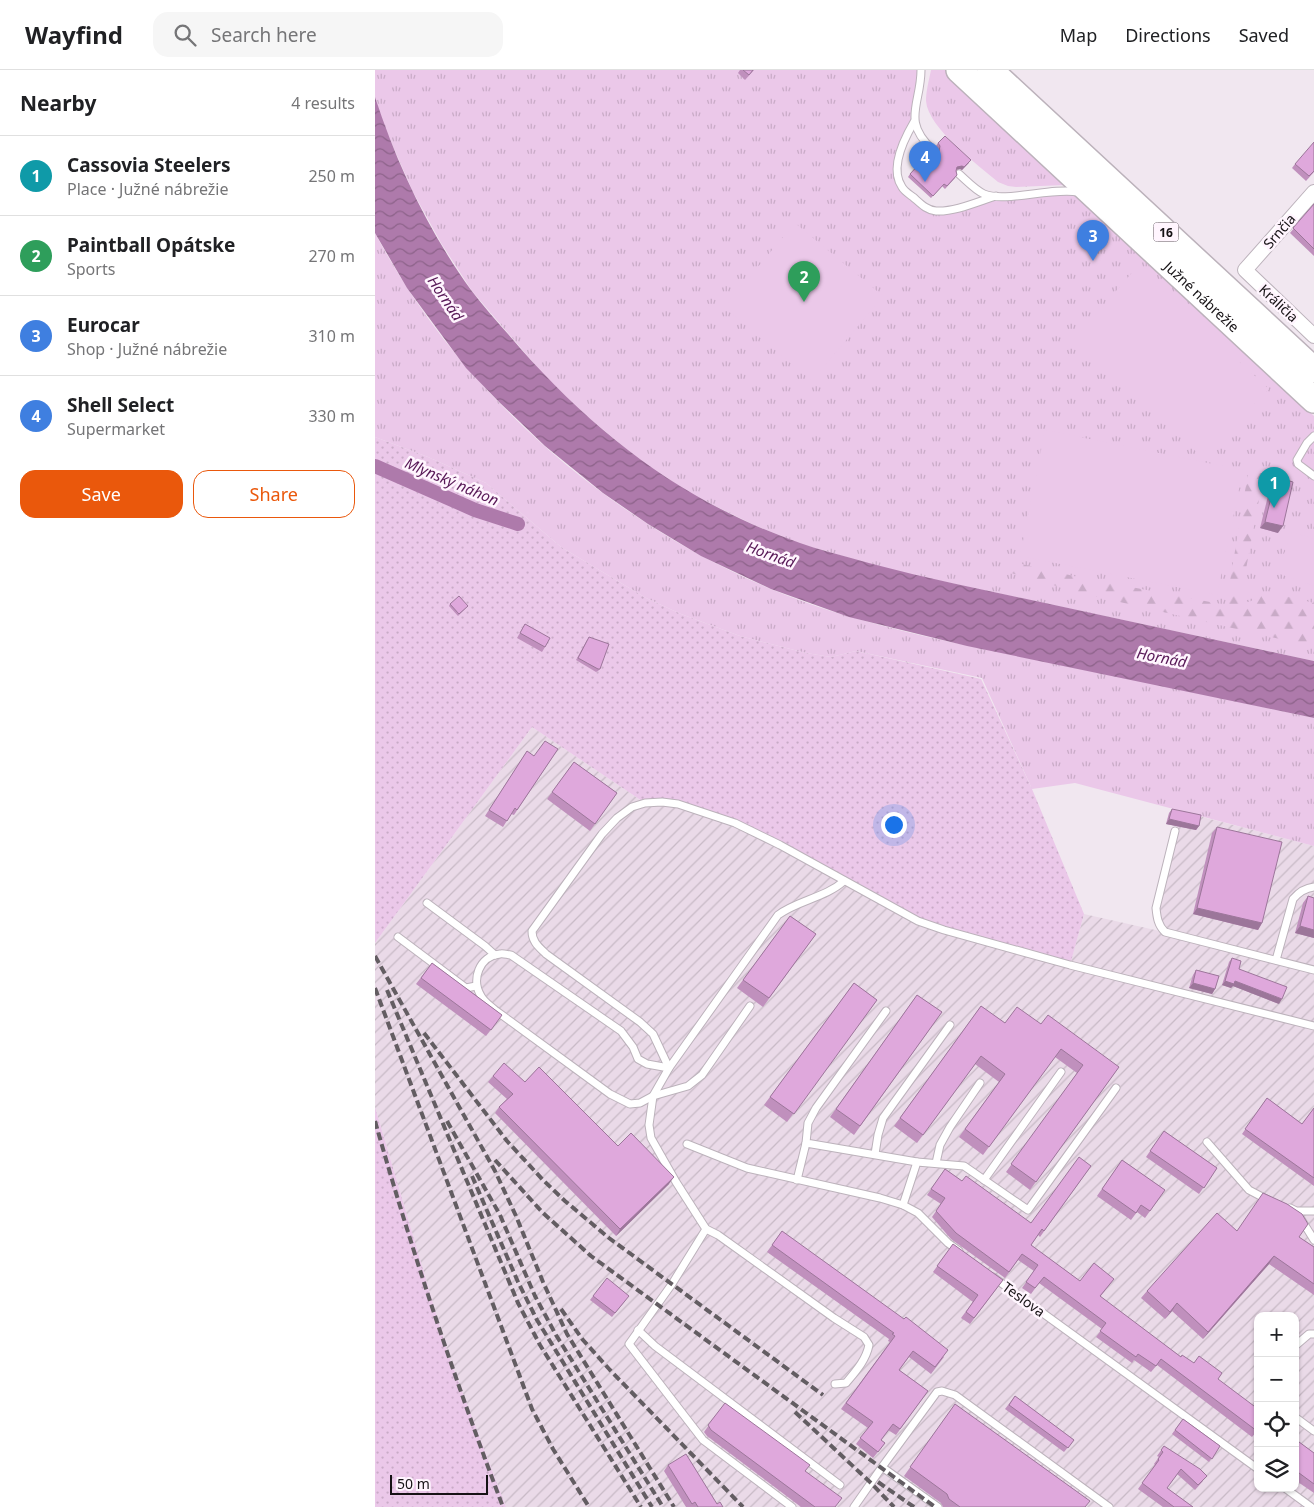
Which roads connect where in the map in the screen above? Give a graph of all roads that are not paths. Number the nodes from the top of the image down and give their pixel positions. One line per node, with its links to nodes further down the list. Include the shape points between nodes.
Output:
1 (921, 70): 4 (lane)
2 (959, 70): 8 (highway, Južné nábrežie / 16)
3 (990, 70): 12 (highway, Južné nábrežie / 16)
4 (914, 122): 5 (lane, via 919,134); 9 (lane, via 905,136 897,167 902,188 933,211 946,211)
5 (933, 150)
6 (959, 174): 9 (lane, via 983,194)
7 (1314, 192): 10 (street, Srnčia)
8 (1092, 194): 9 (lane, via 1058,190); 13 (highway, Južné nábrežie / 16)
9 (995, 196)
10 (1245, 270): 11 (street, Králičia)
11 (1314, 336)
12 (1314, 370)
13 (1314, 400)
14 (1314, 436): 15 (lane, via 1297,460)
15 (1314, 476)
16 (1175, 831): 22 (lane, via 1155,908 1161,928 1165,932)
17 (844, 881): 28 (lane, via 917,921 943,930); 29 (lane, via 835,889 787,908 778,915); 29 (lane, via 735,823 677,804 645,803 632,807 602,834 532,931 532,938 546,954 653,1034)
18 (1314, 887): 22 (lane, via 1298,892 1293,899)
19 (427, 903): 21 (lane)
20 (398, 937): 24 (lane, via 466,988)
21 (495, 955): 24 (lane, via 482,964 476,975); 29 (lane, via 511,955 621,1031 638,1059)
22 (1276, 960): 23 (lane)
23 (1314, 970)
24 (476, 986): 33 (lane, via 482,998 495,1010 610,1094 630,1104)
25 (750, 1006): 33 (lane, via 696,1082)
26 (886, 1010): 35 (lane, via 816,1108 808,1123)
27 (950, 1025): 37 (lane, via 883,1118)
28 (1314, 1026)
29 (669, 1068): 33 (lane)
30 (1061, 1072): 41 (lane)
31 (980, 1083): 39 (lane, via 950,1127)
32 (1116, 1088): 41 (lane, via 1028,1210)
33 (653, 1096): 45 (lane, via 649,1125 651,1138)
34 (1207, 1142): 43 (lane, via 1249,1190)
35 (806, 1143): 37 (lane); 40 (lane)
36 (687, 1144): 40 (lane, via 747,1168)
37 (875, 1154): 38 (lane)
38 (917, 1162): 39 (lane); 42 (lane)
39 (936, 1163): 41 (lane, via 964,1166)
40 (797, 1180): 42 (lane)
41 (984, 1180)
42 (903, 1205): 47 (lane, via 917,1213)
43 (1296, 1211): 44 (lane); 46 (lane)
44 (1314, 1211)
45 (706, 1229): 49 (lane, via 672,1284); 52 (lane, via 864,1337 869,1345 868,1353 859,1368 846,1383)
46 (1314, 1240)
47 (964, 1255)
48 (988, 1273): 55 (lane, Teslova)
49 (638, 1330): 57 (lane); 60 (lane, via 629,1344 703,1440)
50 (1314, 1334): 51 (lane)
51 (1299, 1343)
52 (835, 1384)
53 (1299, 1420): 54 (lane)
54 (1314, 1431)
55 (1254, 1466)
56 (882, 1467): 59 (lane, via 937,1392 942,1391 955,1395); 61 (lane); 62 (lane)
57 (841, 1485)
58 (1290, 1492): 64 (lane)
59 (1099, 1504): 63 (lane)
60 (792, 1507)
61 (854, 1507)
62 (938, 1507)
63 (1109, 1507)
64 (1311, 1507)

